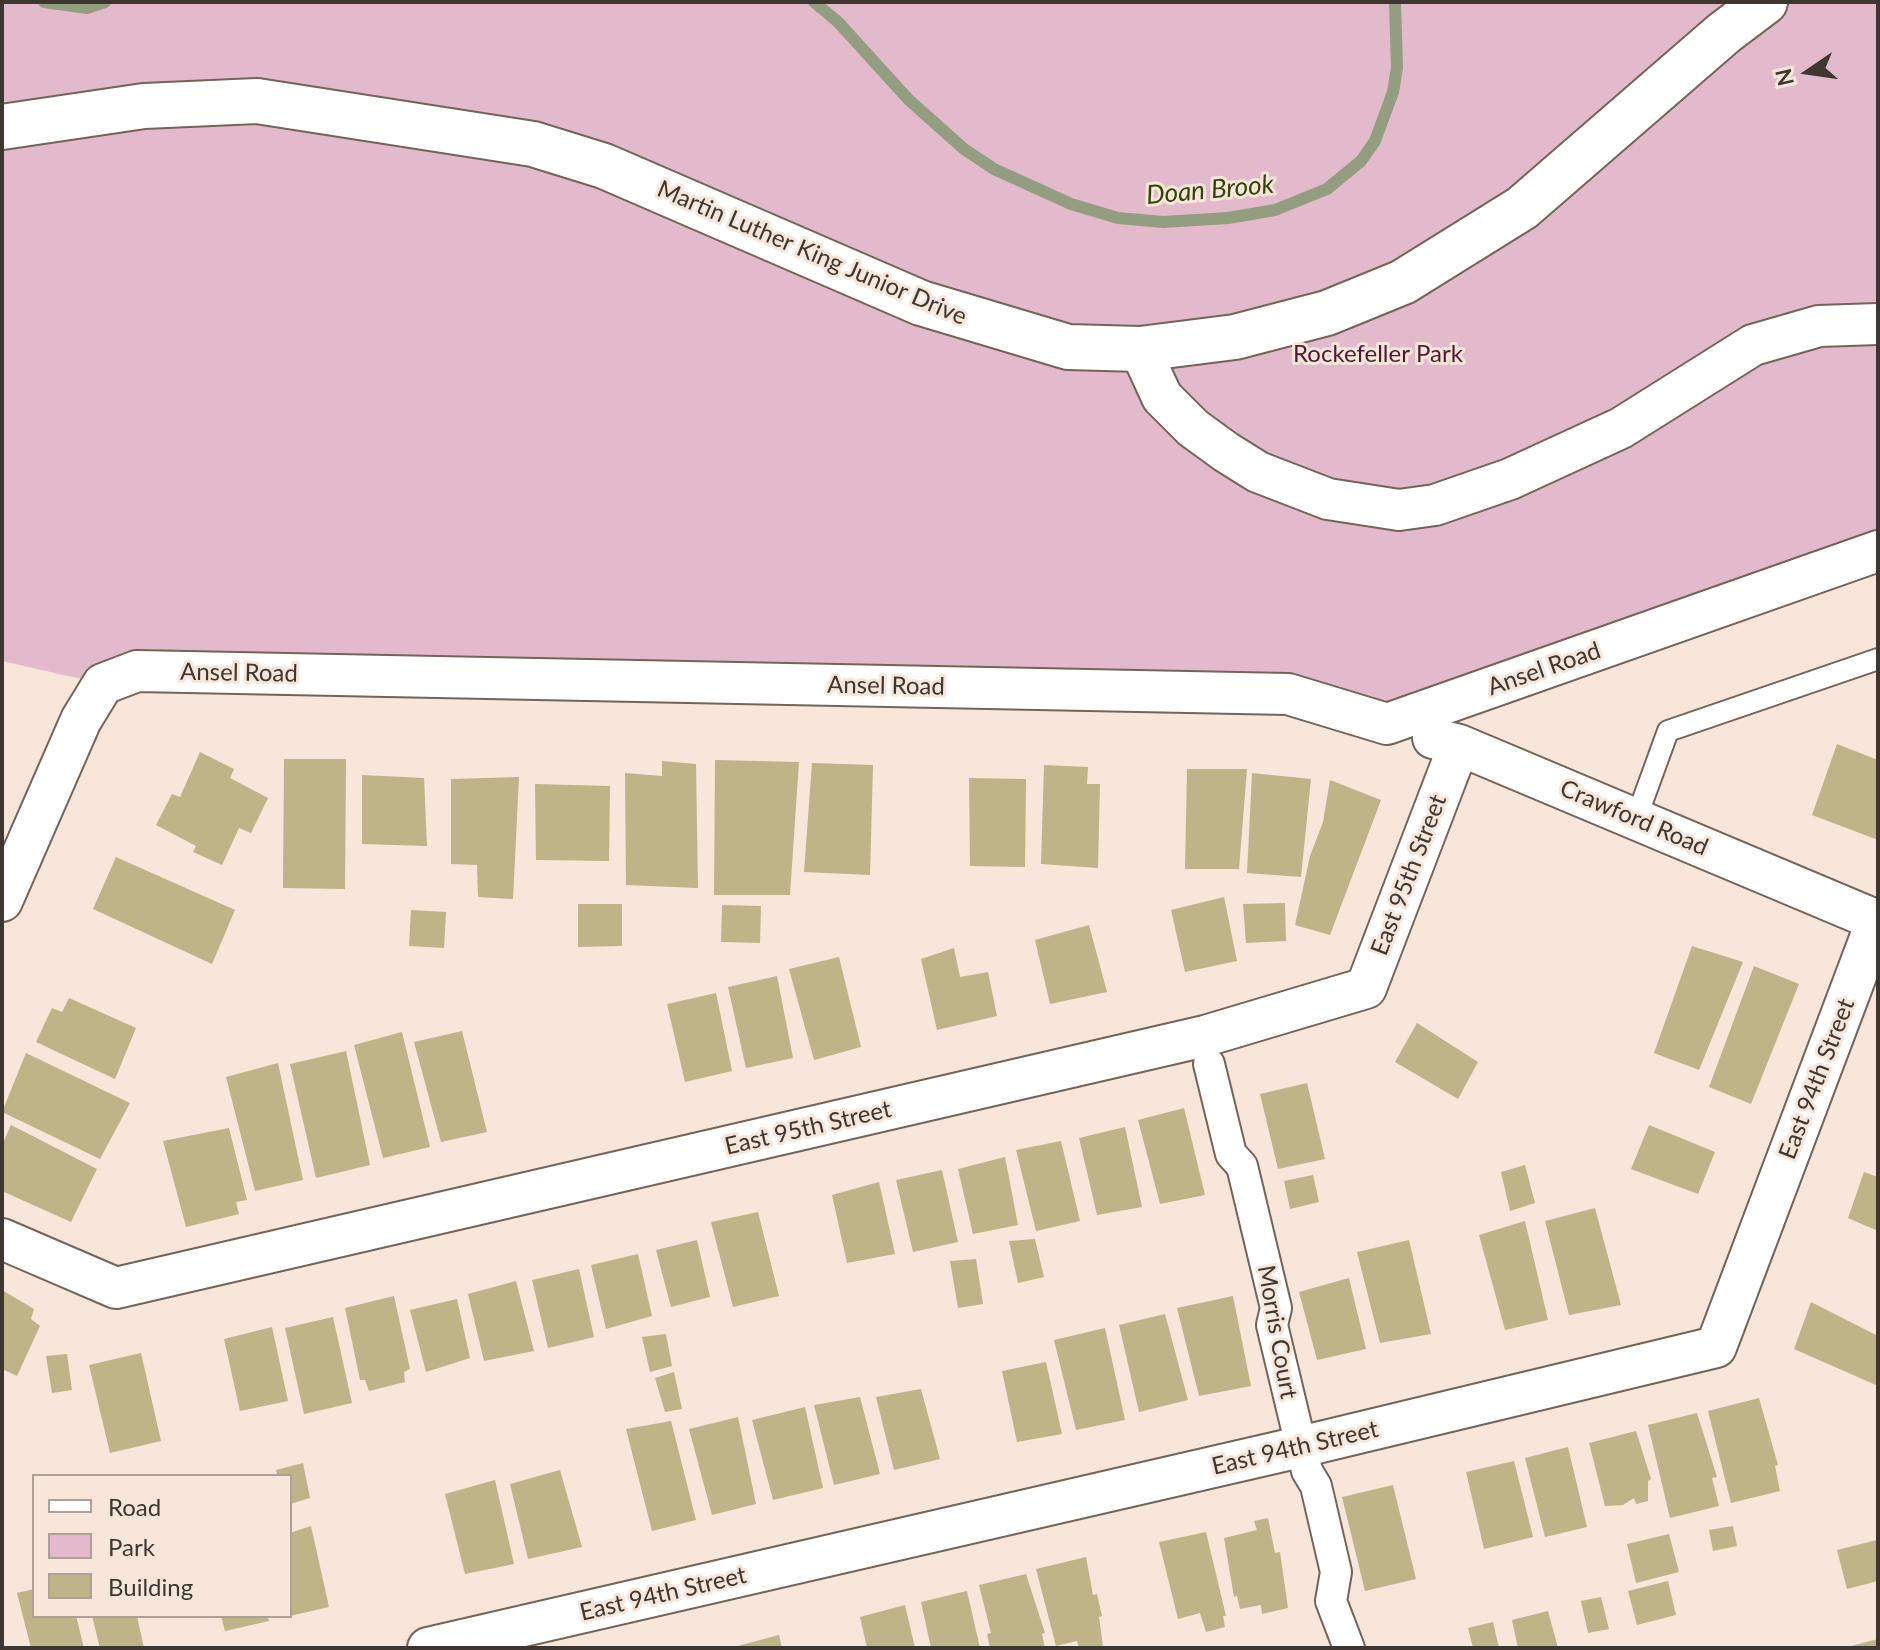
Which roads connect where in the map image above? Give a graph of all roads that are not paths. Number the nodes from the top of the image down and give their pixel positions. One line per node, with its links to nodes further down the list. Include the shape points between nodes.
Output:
1 (1765, 2): 4 (main road, Martin Luther King Junior Drive, via 1522,208 1403,282 1327,313 1235,337)
2 (2, 127): 4 (main road, Martin Luther King Junior Drive, via 131,107 257,101 533,144 604,166 921,303 1068,347)
3 (1878, 324): 4 (street, via 1819,326 1753,345 1621,428 1510,479 1435,505 1399,510 1328,499 1258,472 1193,428 1162,397)
4 (1140, 349)
5 (1878, 551): 7 (street, Ansel Road)
6 (1878, 659): 9 (lane, via 1668,731)
7 (1387, 724): 8 (street, Crawford Road); 10 (street, Ansel Road, via 1288,694 137,671 103,684 81,720)
8 (1459, 745): 9 (street, Crawford Road); 13 (street, East 95th Street, via 1366,988 1205,1036 116,1288)
9 (1636, 819): 11 (street, Crawford Road)
10 (2, 901)
11 (1877, 920): 14 (street, East 94th Street, via 1716,1347)
12 (1209, 1064): 14 (street, Morris Court, via 1231,1154 1242,1166 1276,1308 1272,1325)
13 (2, 1239)
14 (1300, 1447): 15 (street, East 94th Street); 16 (street, Morris Court, via 1316,1486 1336,1572 1331,1601)
15 (428, 1648)
16 (1349, 1648)

